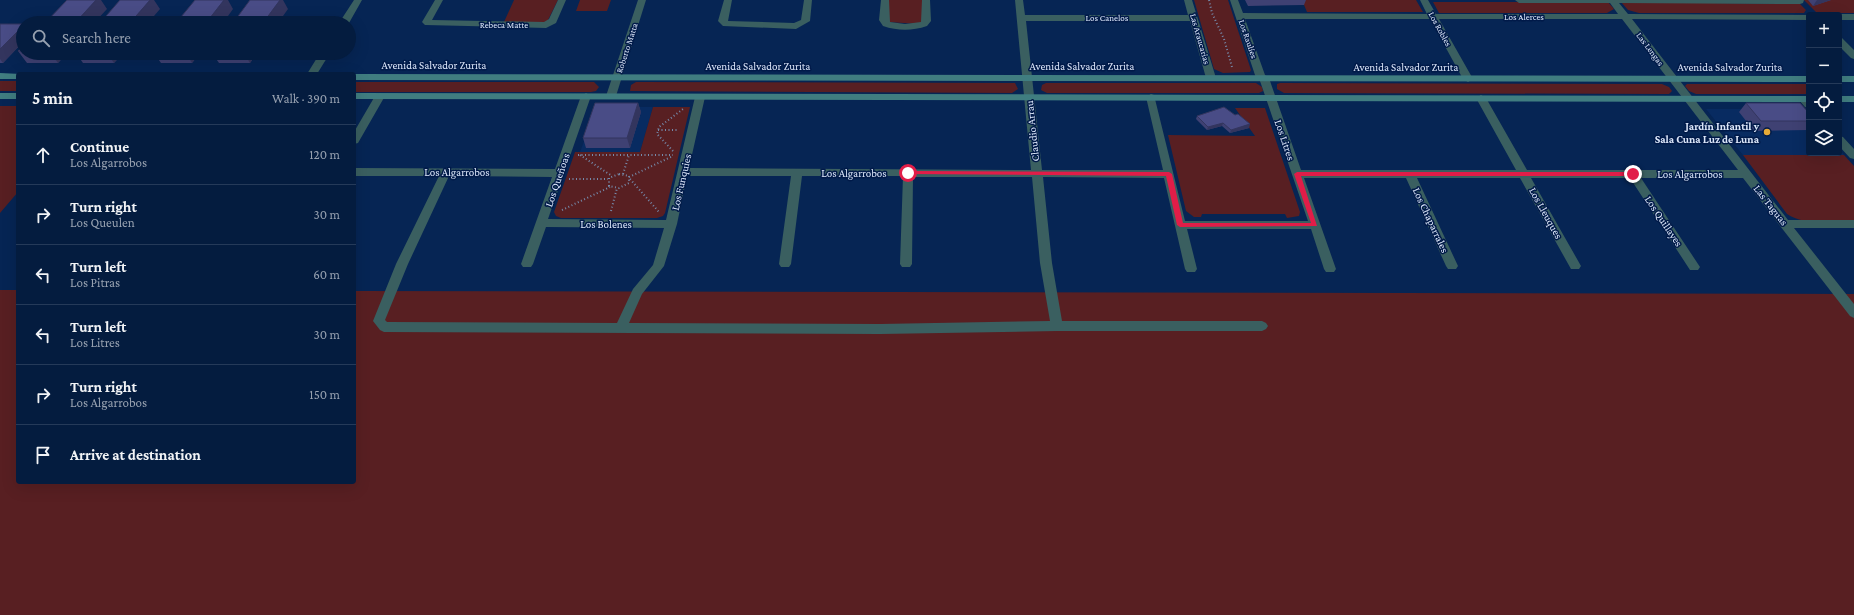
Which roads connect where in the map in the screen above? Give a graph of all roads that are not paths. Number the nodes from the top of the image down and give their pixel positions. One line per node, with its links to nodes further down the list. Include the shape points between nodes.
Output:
1 (358, 0): 18 (street)
2 (439, 0): 3 (street, Rebeca Matte, via 427,22 431,24 546,25 554,21)
3 (562, 0)
4 (642, 0): 34 (street, Roberto Matta)
5 (728, 0): 6 (street, via 723,21 726,24 789,26 805,21)
6 (808, 0)
7 (885, 0): 8 (street, via 884,20 886,24 893,26 924,24)
8 (926, 0)
9 (1019, 0): 25 (street, Claudio Arrau)
10 (1188, 0): 26 (street, Las Araucarias)
11 (1234, 0): 19 (street, Los Raulíes)
12 (1424, 0): 20 (street, Los Robles)
13 (1519, 0): 14 (street)
14 (1612, 0): 15 (street); 21 (street, Las Lengas)
15 (1708, 0): 16 (street)
16 (1800, 0): 17 (street)
17 (1811, 12)
18 (348, 16)
19 (1240, 16): 20 (street, Los Alerces); 37 (street, Los Raulíes)
20 (1433, 17): 21 (street, Los Alerces); 38 (street, Los Robles)
21 (1625, 17): 22 (street, Los Alerces); 39 (street, Las Lengas)
22 (1806, 17)
23 (1842, 17): 24 (street)
24 (1854, 17)
25 (1020, 18): 26 (street, Los Canelos); 35 (street, Claudio Arrau)
26 (1194, 18): 36 (street, Las Araucarias)
27 (1842, 43): 28 (street)
28 (1854, 56)
29 (321, 60): 30 (street)
30 (313, 72)
31 (0, 76): 32 (main road)
32 (16, 76)
33 (356, 77): 34 (main road, Avenida Salvador Zurita)
34 (617, 77): 35 (main road, Avenida Salvador Zurita); 48 (street, Roberto Matta)
35 (1026, 78): 36 (main road, Avenida Salvador Zurita); 50 (street, Claudio Arrau)
36 (1211, 78): 37 (main road, Avenida Salvador Zurita)
37 (1263, 78): 38 (main road, Avenida Salvador Zurita); 52 (street, Los Litres)
38 (1468, 79): 39 (main road, Avenida Salvador Zurita)
39 (1672, 79): 40 (main road, Avenida Salvador Zurita); 54 (street, Las Lengas)
40 (1806, 79)
41 (1842, 79): 42 (main road)
42 (1854, 79)
43 (0, 96): 44 (main road)
44 (16, 96)
45 (356, 96): 46 (main road)
46 (380, 96): 47 (main road); 58 (street)
47 (586, 96): 48 (main road); 73 (street, Los Queñoas)
48 (611, 96): 49 (main road)
49 (700, 97): 50 (main road); 63 (street, Los Funquies)
50 (1028, 97): 51 (main road); 66 (street, Claudio Arrau)
51 (1151, 97): 52 (main road); 67 (street)
52 (1271, 98): 53 (main road); 68 (street, Los Litres)
53 (1481, 98): 54 (main road); 70 (street, Los Lleuques)
54 (1687, 98): 57 (main road); 72 (street, Las Taguas)
55 (1842, 99): 56 (main road)
56 (1854, 99)
57 (1806, 101)
58 (356, 138)
59 (1842, 142): 60 (street)
60 (1854, 156)
61 (356, 172): 62 (street, Los Algarrobos)
62 (446, 172): 73 (street, Los Algarrobos); 91 (street, via 402,264 380,321 384,327)
63 (683, 172): 64 (street, Los Algarrobos); 75 (street, Los Funquies)
64 (797, 173): 65 (street, Los Algarrobos); 81 (street)
65 (908, 173): 66 (street, Los Algarrobos); 82 (street)
66 (1037, 173): 67 (street, Los Algarrobos); 89 (street, Claudio Arrau, via 1046,262)
67 (1169, 174): 78 (street)
68 (1297, 174): 69 (street, Los Algarrobos); 79 (street, Los Litres)
69 (1410, 174): 70 (street, Los Algarrobos); 83 (street, Los Chaparrales)
70 (1524, 174): 71 (street, Los Algarrobos); 84 (street, Los Lleuques)
71 (1633, 174): 72 (street, Los Algarrobos); 85 (street, Los Quillayes)
72 (1747, 174): 76 (street, Las Taguas)
73 (558, 176): 74 (street, Los Queñoas)
74 (542, 221): 75 (street, Los Bolenes); 80 (street, Los Queñoas)
75 (671, 224): 91 (street, Los Funquies, via 658,266 637,292)
76 (1786, 224): 77 (street); 88 (street, Las Taguas)
77 (1854, 224)
78 (1180, 225): 79 (street); 86 (street)
79 (1314, 225): 87 (street, Los Litres)
80 (527, 264)
81 (785, 264)
82 (906, 264)
83 (1452, 266)
84 (1575, 266)
85 (1694, 267)
86 (1191, 269)
87 (1330, 269)
88 (1854, 313)
89 (1057, 326): 90 (street); 91 (street, via 880,329)
90 (1262, 326)
91 (621, 328)

